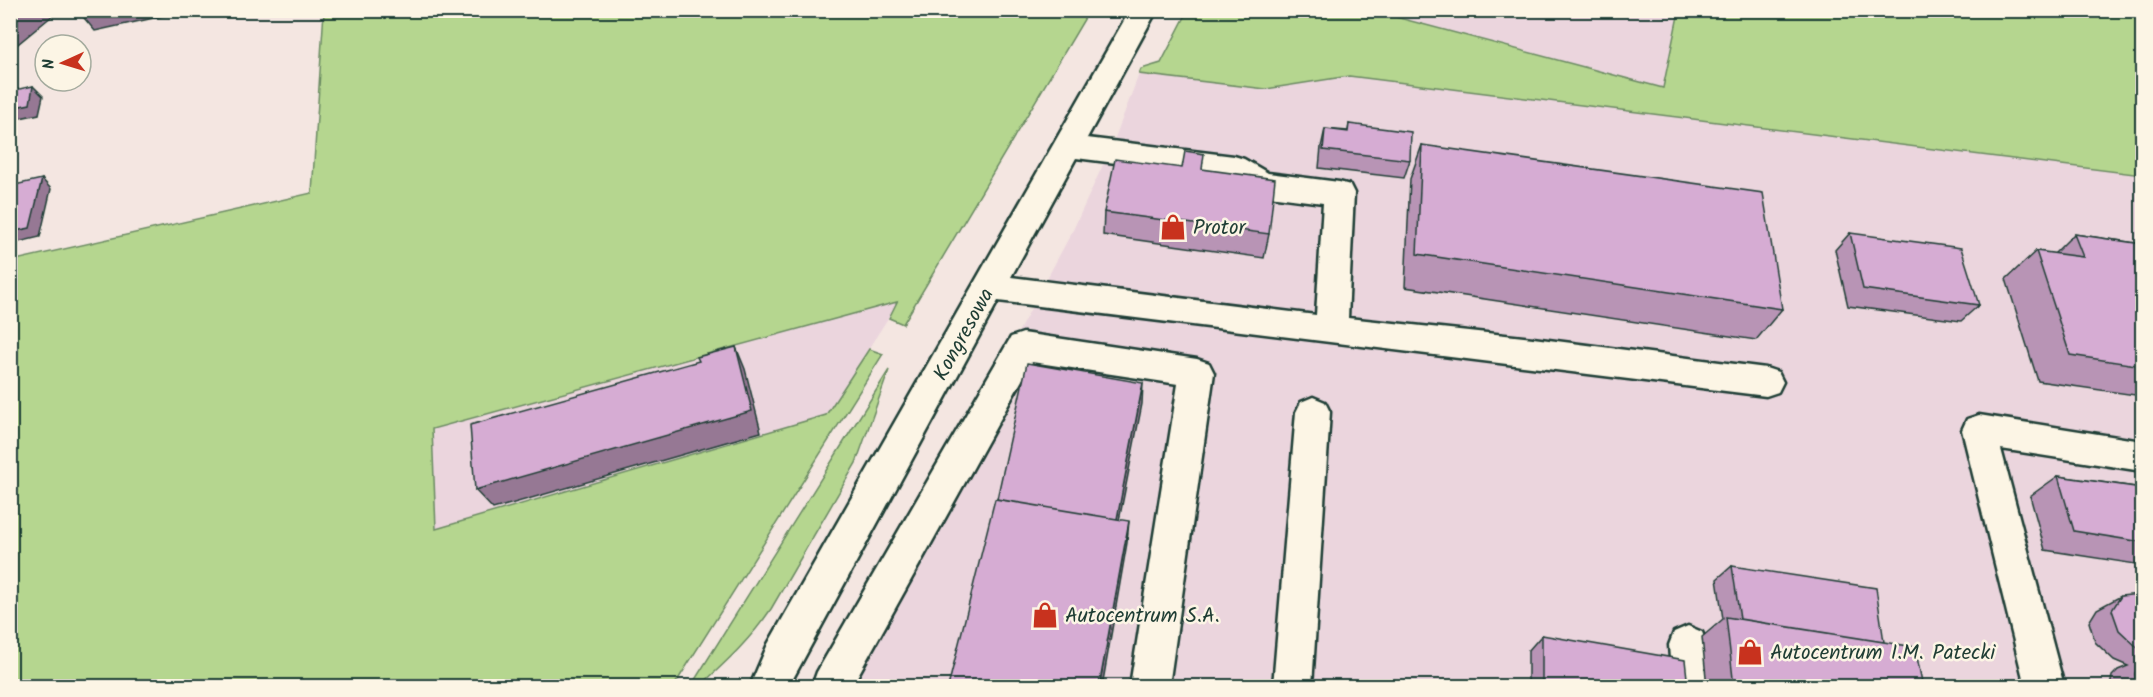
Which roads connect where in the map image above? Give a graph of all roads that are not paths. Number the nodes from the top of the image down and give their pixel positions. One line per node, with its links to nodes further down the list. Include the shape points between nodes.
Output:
1 (1144, 10): 2 (street, Kongresowa)
2 (1069, 146): 3 (street, Kongresowa); 4 (street, via 1234,166 1262,184 1339,193)
3 (990, 287): 4 (street); 9 (street, Kongresowa)
4 (1331, 330): 5 (street)
5 (1766, 382)
6 (1314, 412): 13 (street)
7 (2142, 456): 15 (street, via 1979,430)
8 (1688, 645): 14 (street)
9 (776, 672): 10 (street, Kongresowa)
10 (753, 687)
11 (831, 687): 12 (street, via 1023,347 1197,373)
12 (1150, 687)
13 (1292, 687)
14 (1692, 687)
15 (2045, 687)

